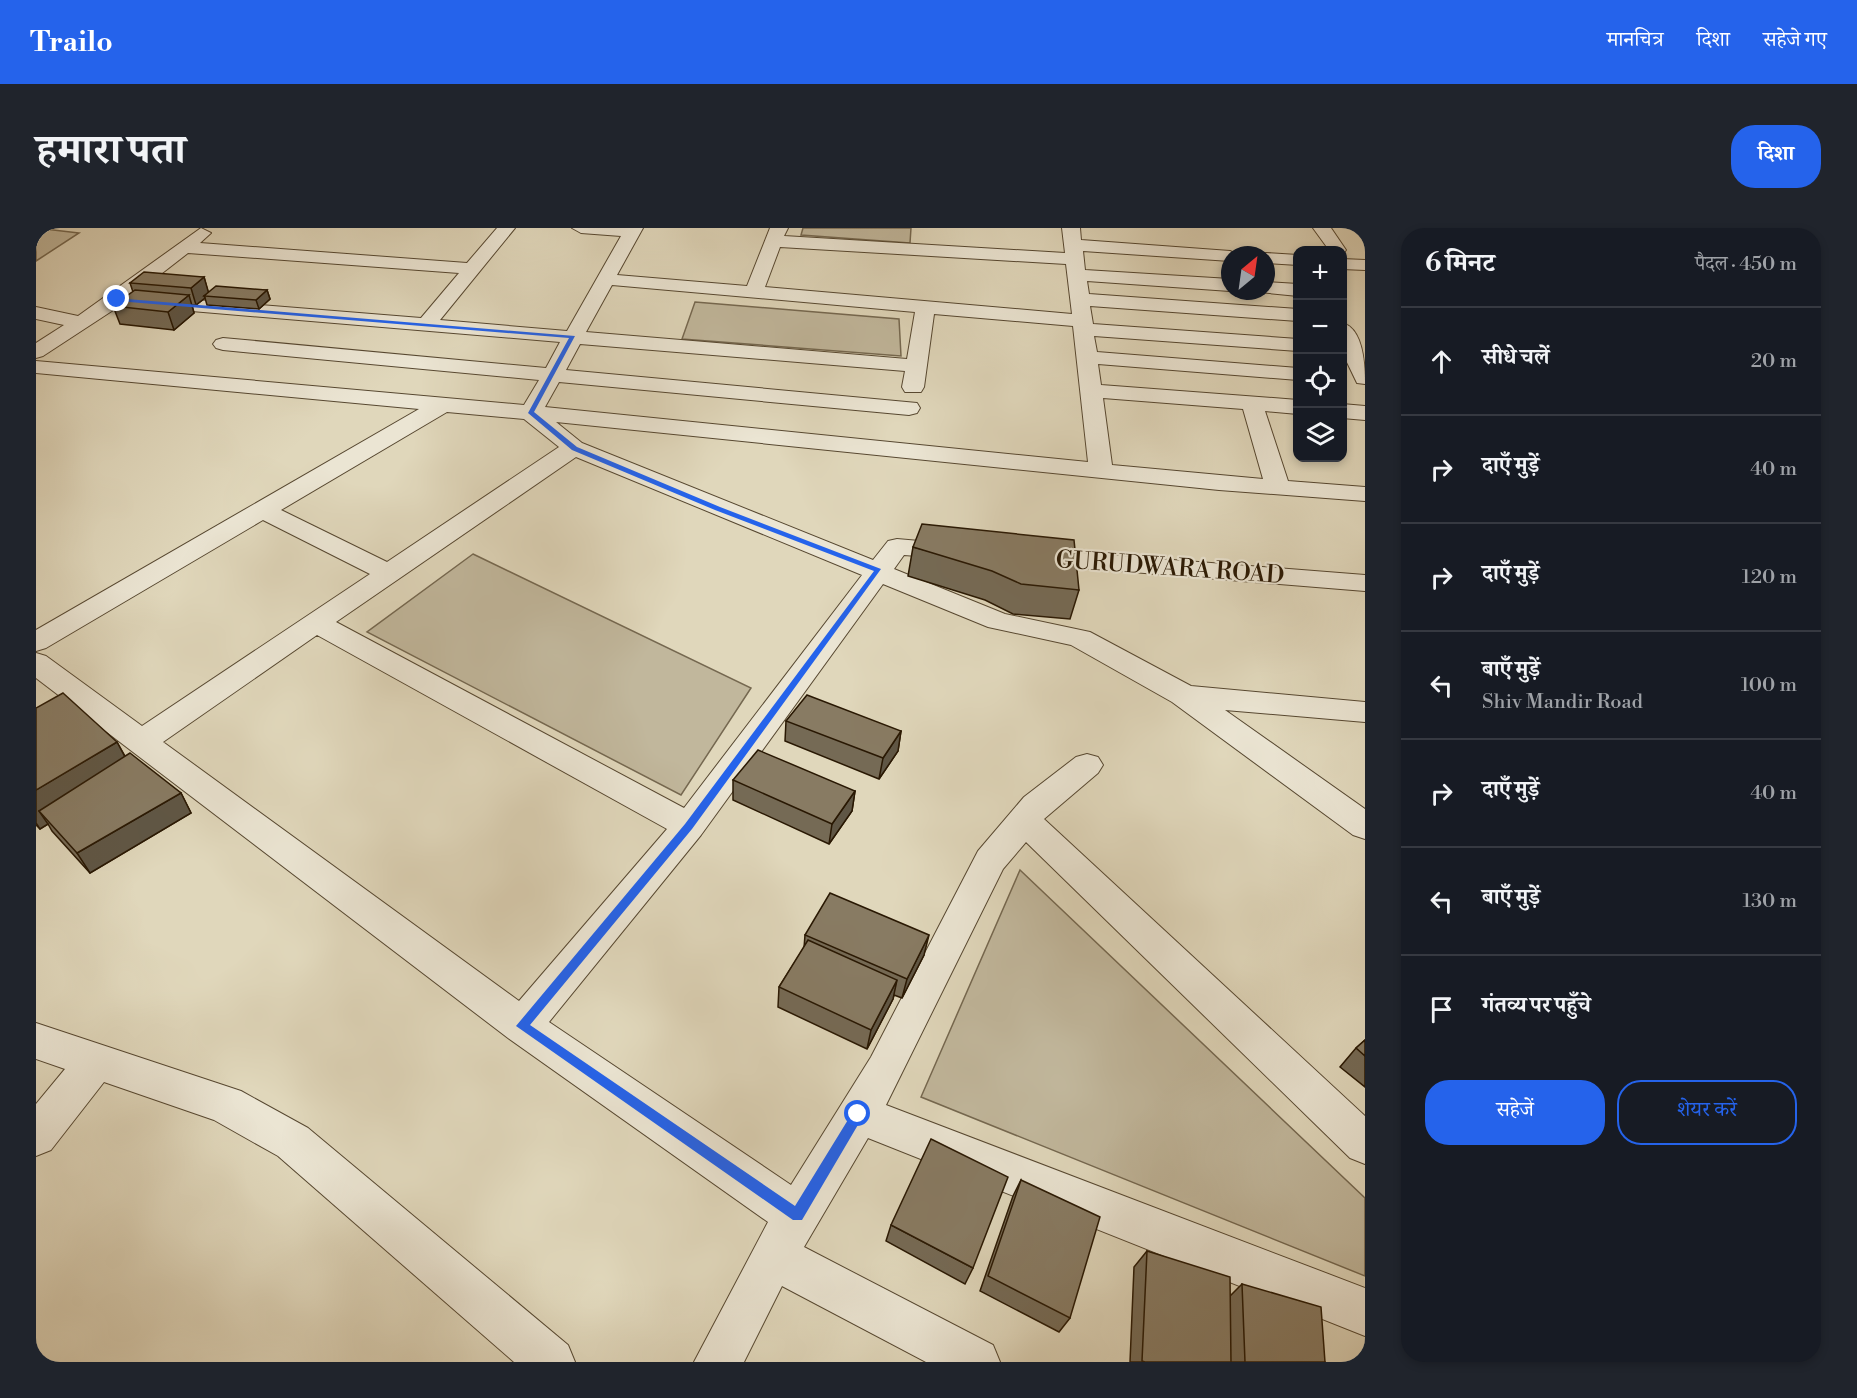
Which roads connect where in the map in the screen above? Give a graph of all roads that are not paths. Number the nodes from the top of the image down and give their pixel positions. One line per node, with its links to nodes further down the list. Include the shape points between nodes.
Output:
1 (208, 228): 10 (street)
2 (506, 228): 19 (street)
3 (581, 228): 7 (street)
4 (931, 228): 11 (street)
5 (1154, 228): 12 (street)
6 (1323, 228): 9 (street)
7 (632, 230): 20 (street)
8 (776, 234): 11 (street); 24 (street)
9 (1334, 246)
10 (183, 247): 19 (street); 25 (street)
11 (928, 250): 13 (street)
12 (1161, 251): 13 (street); 14 (street)
13 (1074, 252): 21 (street); 26 (street)
14 (1221, 255)
15 (1275, 259): 16 (street)
16 (1293, 260)
17 (1347, 260): 18 (street)
18 (1365, 265)
19 (472, 269): 31 (street)
20 (605, 279): 24 (street); 35 (street)
21 (1221, 283)
22 (1275, 289): 23 (street)
23 (1293, 290)
24 (753, 294): 27 (street)
25 (117, 299): 30 (street); 31 (street)
26 (1079, 299): 29 (street); 32 (street)
27 (925, 309): 32 (street); 41 (street)
28 (36, 314): 30 (street)
29 (1293, 315)
30 (82, 323): 39 (street)
31 (426, 325): 35 (street)
32 (1082, 325): 37 (street); 40 (street)
33 (1347, 327): 34 (street)
34 (1365, 327)
35 (573, 337): 41 (street); 42 (street)
36 (223, 344): 42 (street)
37 (1293, 345)
38 (1348, 349): 45 (street)
39 (37, 355): 48 (street)
40 (1086, 357): 43 (street); 46 (street)
41 (918, 366): 50 (street)
42 (552, 374): 50 (street); 52 (street)
43 (1293, 374)
44 (1347, 377): 45 (street)
45 (1365, 379)
46 (1090, 391): 47 (street); 56 (street)
47 (1252, 404): 49 (street); 57 (street)
48 (442, 405): 52 (street); 59 (street)
49 (1293, 407)
50 (909, 408): 55 (street)
51 (1347, 411): 53 (street)
52 (531, 413): 54 (street); 55 (street)
53 (1365, 413)
54 (574, 448): 60 (street, via 717,509); 61 (street)
55 (899, 450): 56 (street)
56 (1101, 471): 57 (street)
57 (1278, 488): 58 (street)
58 (1365, 494)
59 (262, 510): 61 (street); 64 (street)
60 (879, 570): 62 (street, GURUDWARA ROAD, via 897,547); 66 (street, via 998,621 1080,638); 71 (street)
61 (391, 574): 63 (street)
62 (1365, 583)
63 (318, 624): 68 (street); 71 (street)
64 (36, 642)
65 (36, 663): 68 (street)
66 (1183, 695): 67 (street); 72 (street)
67 (1365, 712)
68 (140, 742): 73 (street)
69 (1087, 765): 70 (street)
70 (1024, 819): 76 (street, via 990,861 885,1070); 78 (street)
71 (689, 826): 73 (street)
72 (1365, 826)
73 (522, 1026): 79 (street)
74 (36, 1041): 75 (street)
75 (96, 1062): 77 (street); 82 (street, via 226,1105 293,1142)
76 (858, 1114): 79 (street); 81 (street)
77 (36, 1136)
78 (1365, 1144)
79 (797, 1215): 80 (street)
80 (773, 1256): 83 (street); 84 (street)
81 (1365, 1312)
82 (551, 1362)
83 (718, 1362)
84 (976, 1362)

